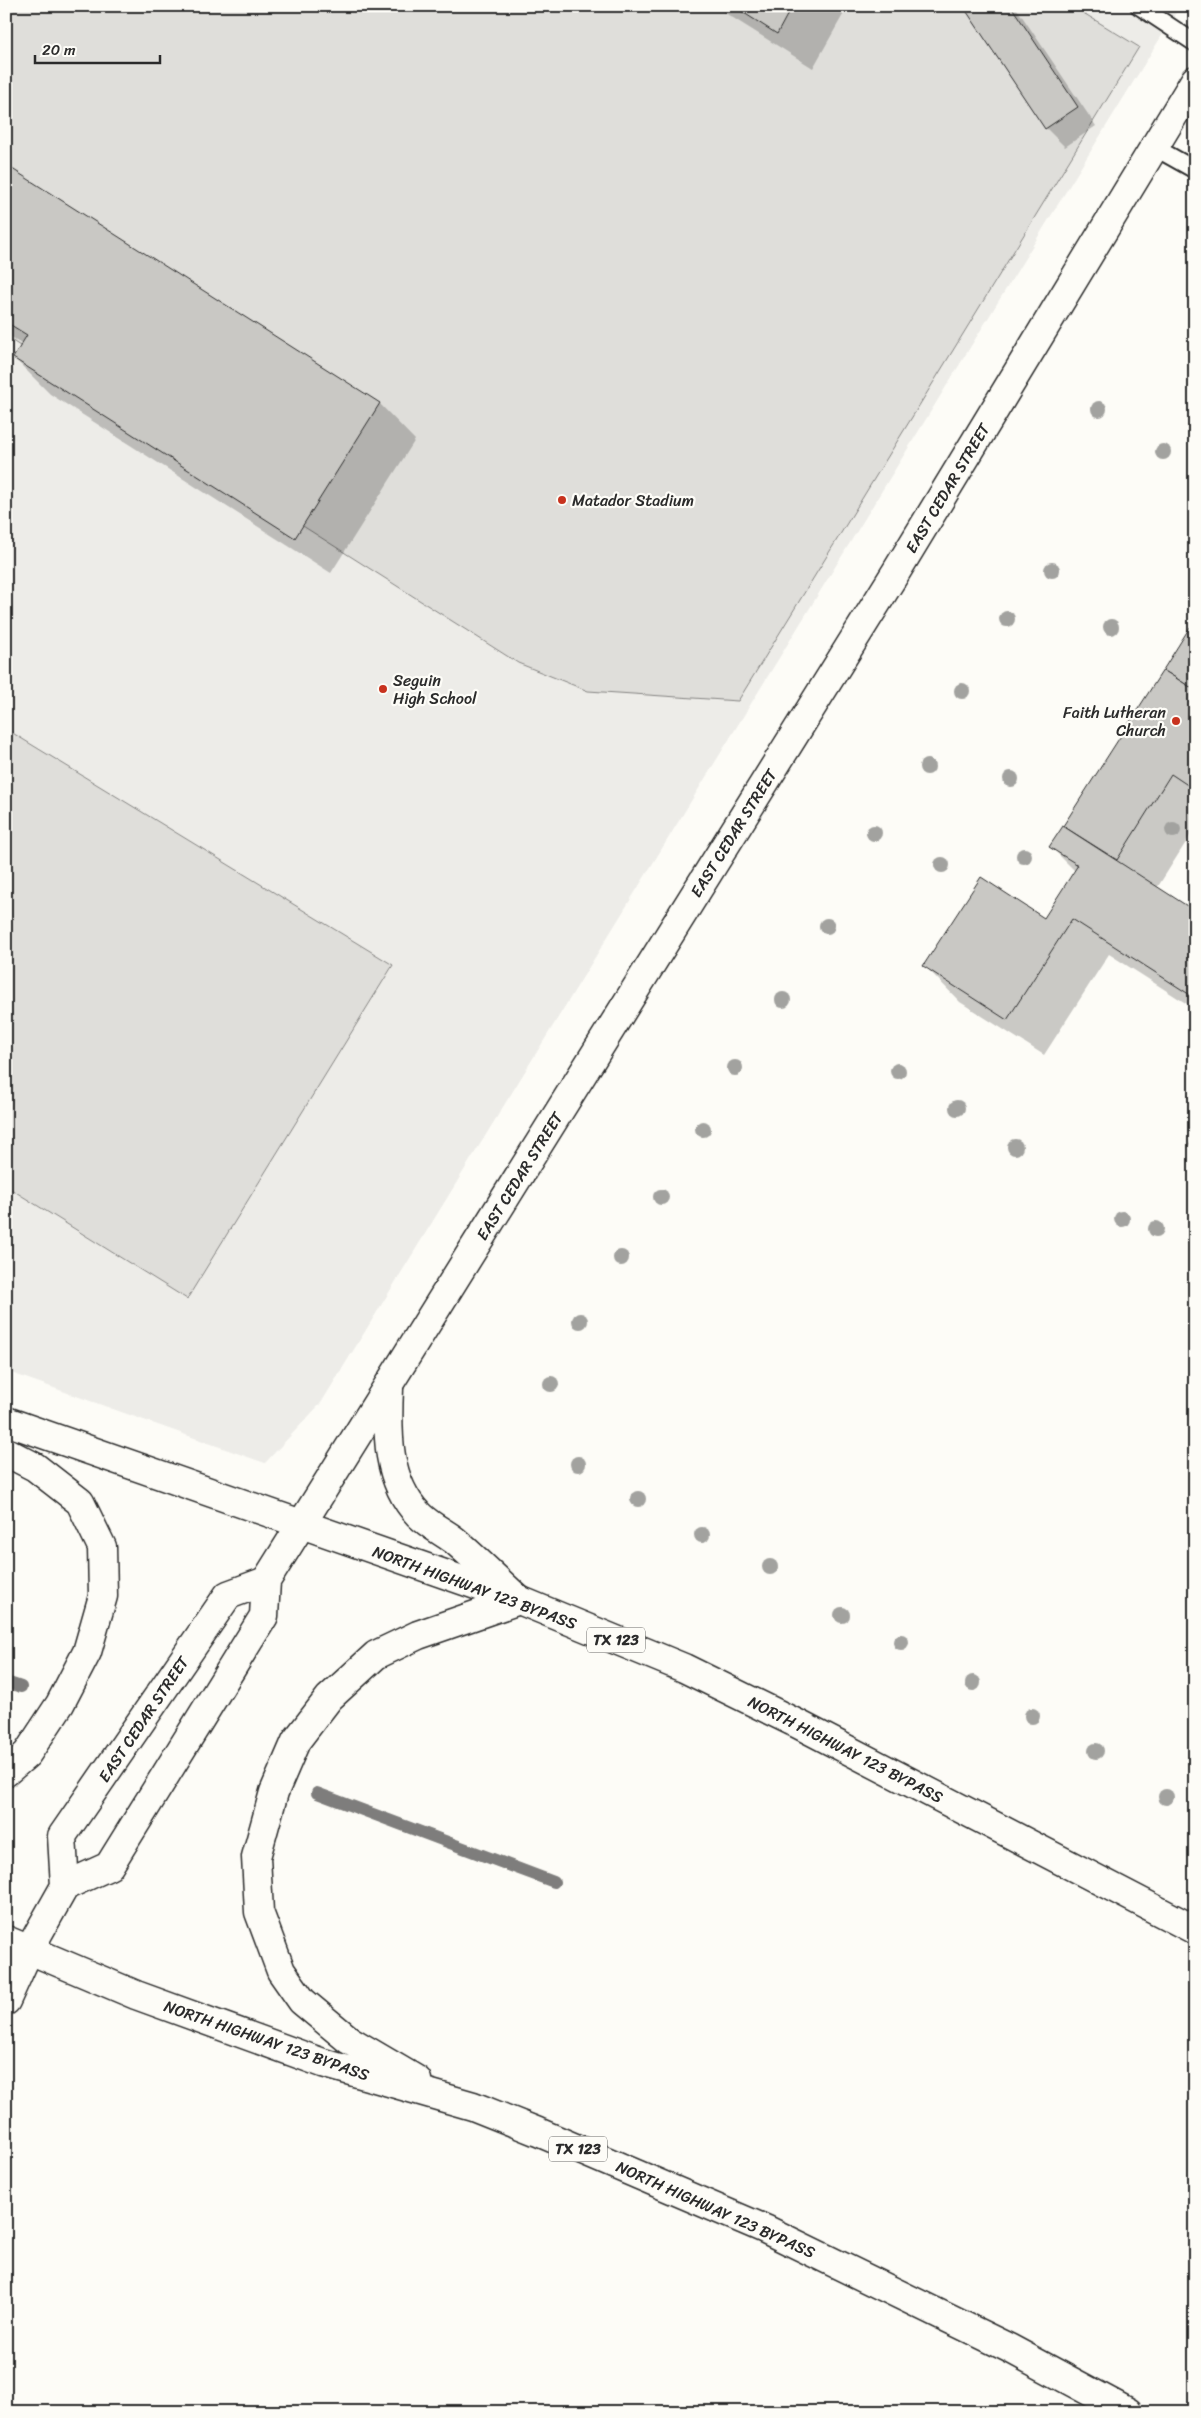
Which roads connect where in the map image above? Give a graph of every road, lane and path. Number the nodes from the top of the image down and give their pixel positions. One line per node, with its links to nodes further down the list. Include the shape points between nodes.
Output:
1 (1139, 6): 2 (lane)
2 (1195, 43)
3 (1195, 80): 4 (main road, EAST CEDAR STREET)
4 (1154, 147): 5 (lane); 6 (main road, EAST CEDAR STREET, via 885,589)
5 (1195, 170)
6 (389, 1385): 9 (main road, EAST CEDAR STREET); 11 (main road, via 387,1425 392,1464 399,1487 419,1515 454,1540)
7 (6, 1420): 9 (main road, NORTH HIGHWAY 123 BYPASS / TX 123)
8 (6, 1452): 12 (main road, via 36,1466 80,1502 102,1547 103,1596 87,1652 60,1704 27,1754)
9 (302, 1524): 10 (main road, EAST CEDAR STREET); 11 (main road, NORTH HIGHWAY 123 BYPASS / TX 123)
10 (266, 1582): 13 (main road, EAST CEDAR STREET, via 264,1616 109,1866); 13 (main road, EAST CEDAR STREET, via 228,1595 62,1836)
11 (519, 1600): 14 (main road, NORTH HIGHWAY 123 BYPASS / TX 123, via 684,1668); 17 (main road, via 418,1635 376,1655 329,1698 296,1741 274,1792 256,1857 259,1912 280,1971 302,2000 349,2040 418,2080)
12 (6, 1772)
13 (65, 1886): 15 (main road)
14 (1195, 1930)
15 (18, 1945): 16 (main road); 17 (main road, NORTH HIGHWAY 123 BYPASS / TX 123, via 136,1995 323,2063)
16 (6, 2001)
17 (473, 2106): 18 (main road, NORTH HIGHWAY 123 BYPASS / TX 123, via 765,2229 1009,2348)
18 (1128, 2412)

